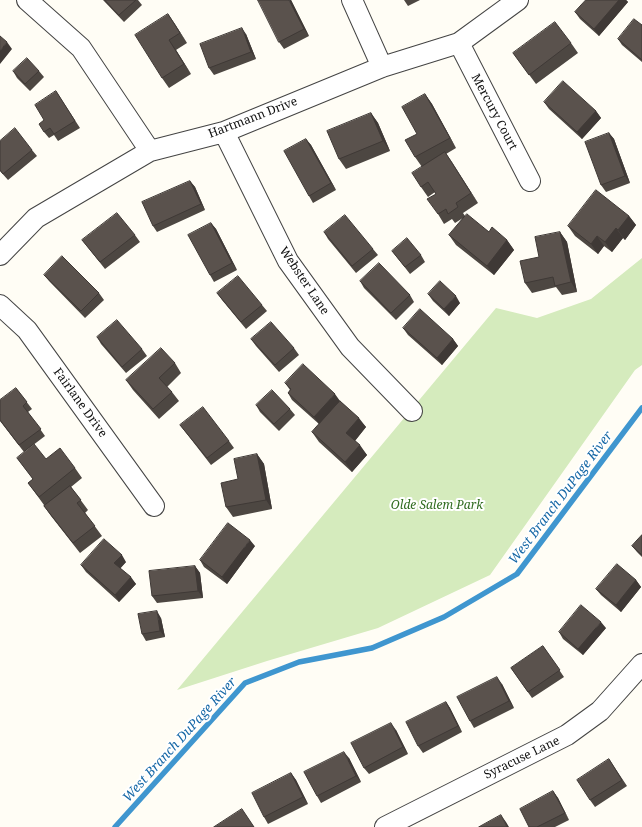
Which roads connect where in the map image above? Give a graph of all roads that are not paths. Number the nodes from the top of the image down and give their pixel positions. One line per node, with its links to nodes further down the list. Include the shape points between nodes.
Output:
1 (27, 0): 7 (street, via 81,48)
2 (352, 0): 5 (street)
3 (518, 0): 4 (street, Hartmann Drive)
4 (459, 43): 5 (street, Hartmann Drive); 8 (street, Mercury Court)
5 (382, 67): 6 (street, Hartmann Drive)
6 (224, 132): 7 (street, Hartmann Drive); 11 (street, Webster Lane, via 288,261 350,347)
7 (150, 151): 9 (street, Hartmann Drive, via 36,218)
8 (530, 180)
9 (0, 256)
10 (0, 305): 12 (street, Fairlane Drive, via 27,330)
11 (412, 411)
12 (154, 506)
13 (642, 664): 14 (street, Syracuse Lane, via 605,707 567,736)
14 (385, 827)

